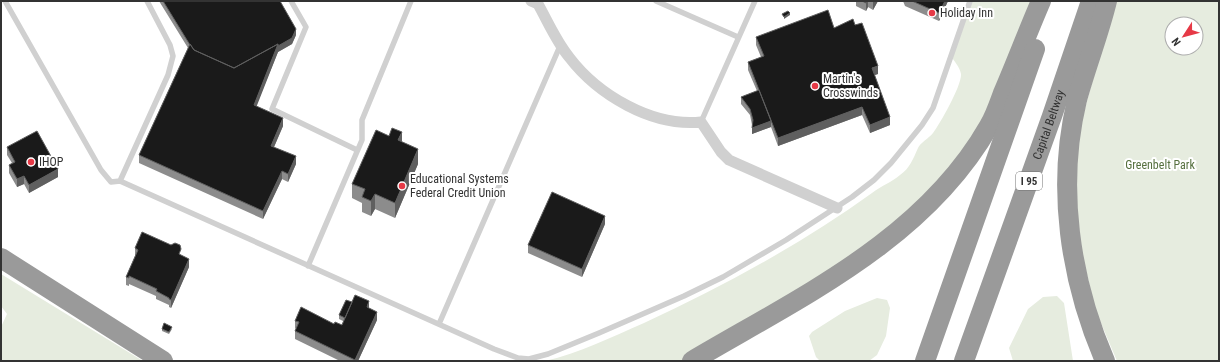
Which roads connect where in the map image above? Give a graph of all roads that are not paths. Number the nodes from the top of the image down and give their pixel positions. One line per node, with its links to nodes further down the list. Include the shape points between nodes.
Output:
1 (5, 1): 17 (lane, via 101,170 111,182)
2 (147, 1): 17 (lane, via 173,56 168,75)
3 (291, 1): 16 (lane, via 306,27 272,109)
4 (411, 1): 16 (lane, via 362,120 362,140)
5 (656, 1): 13 (lane)
6 (755, 1): 13 (lane)
7 (970, 1): 18 (lane, via 933,108 891,163 874,180)
8 (1042, 1): 23 (highway, via 990,125 962,166 929,205 865,257)
9 (1050, 1): 24 (highway)
10 (1091, 1): 25 (highway, Capital Beltway / I 95)
11 (1107, 1): 26 (highway, via 1077,101 1068,188 1072,245 1078,282)
12 (536, 2): 14 (street)
13 (738, 37): 15 (lane)
14 (561, 46): 15 (street, via 590,80 606,93 645,113 673,121); 21 (lane)
15 (701, 122): 18 (street, via 728,160)
16 (357, 150): 20 (lane)
17 (120, 182): 20 (lane)
18 (837, 208): 21 (lane, via 703,287 605,331 538,357 508,355)
19 (1, 258): 22 (highway)
20 (308, 266): 21 (lane)
21 (439, 324)
22 (163, 361)
23 (692, 361)
24 (926, 361)
25 (964, 361)
26 (1105, 361)

